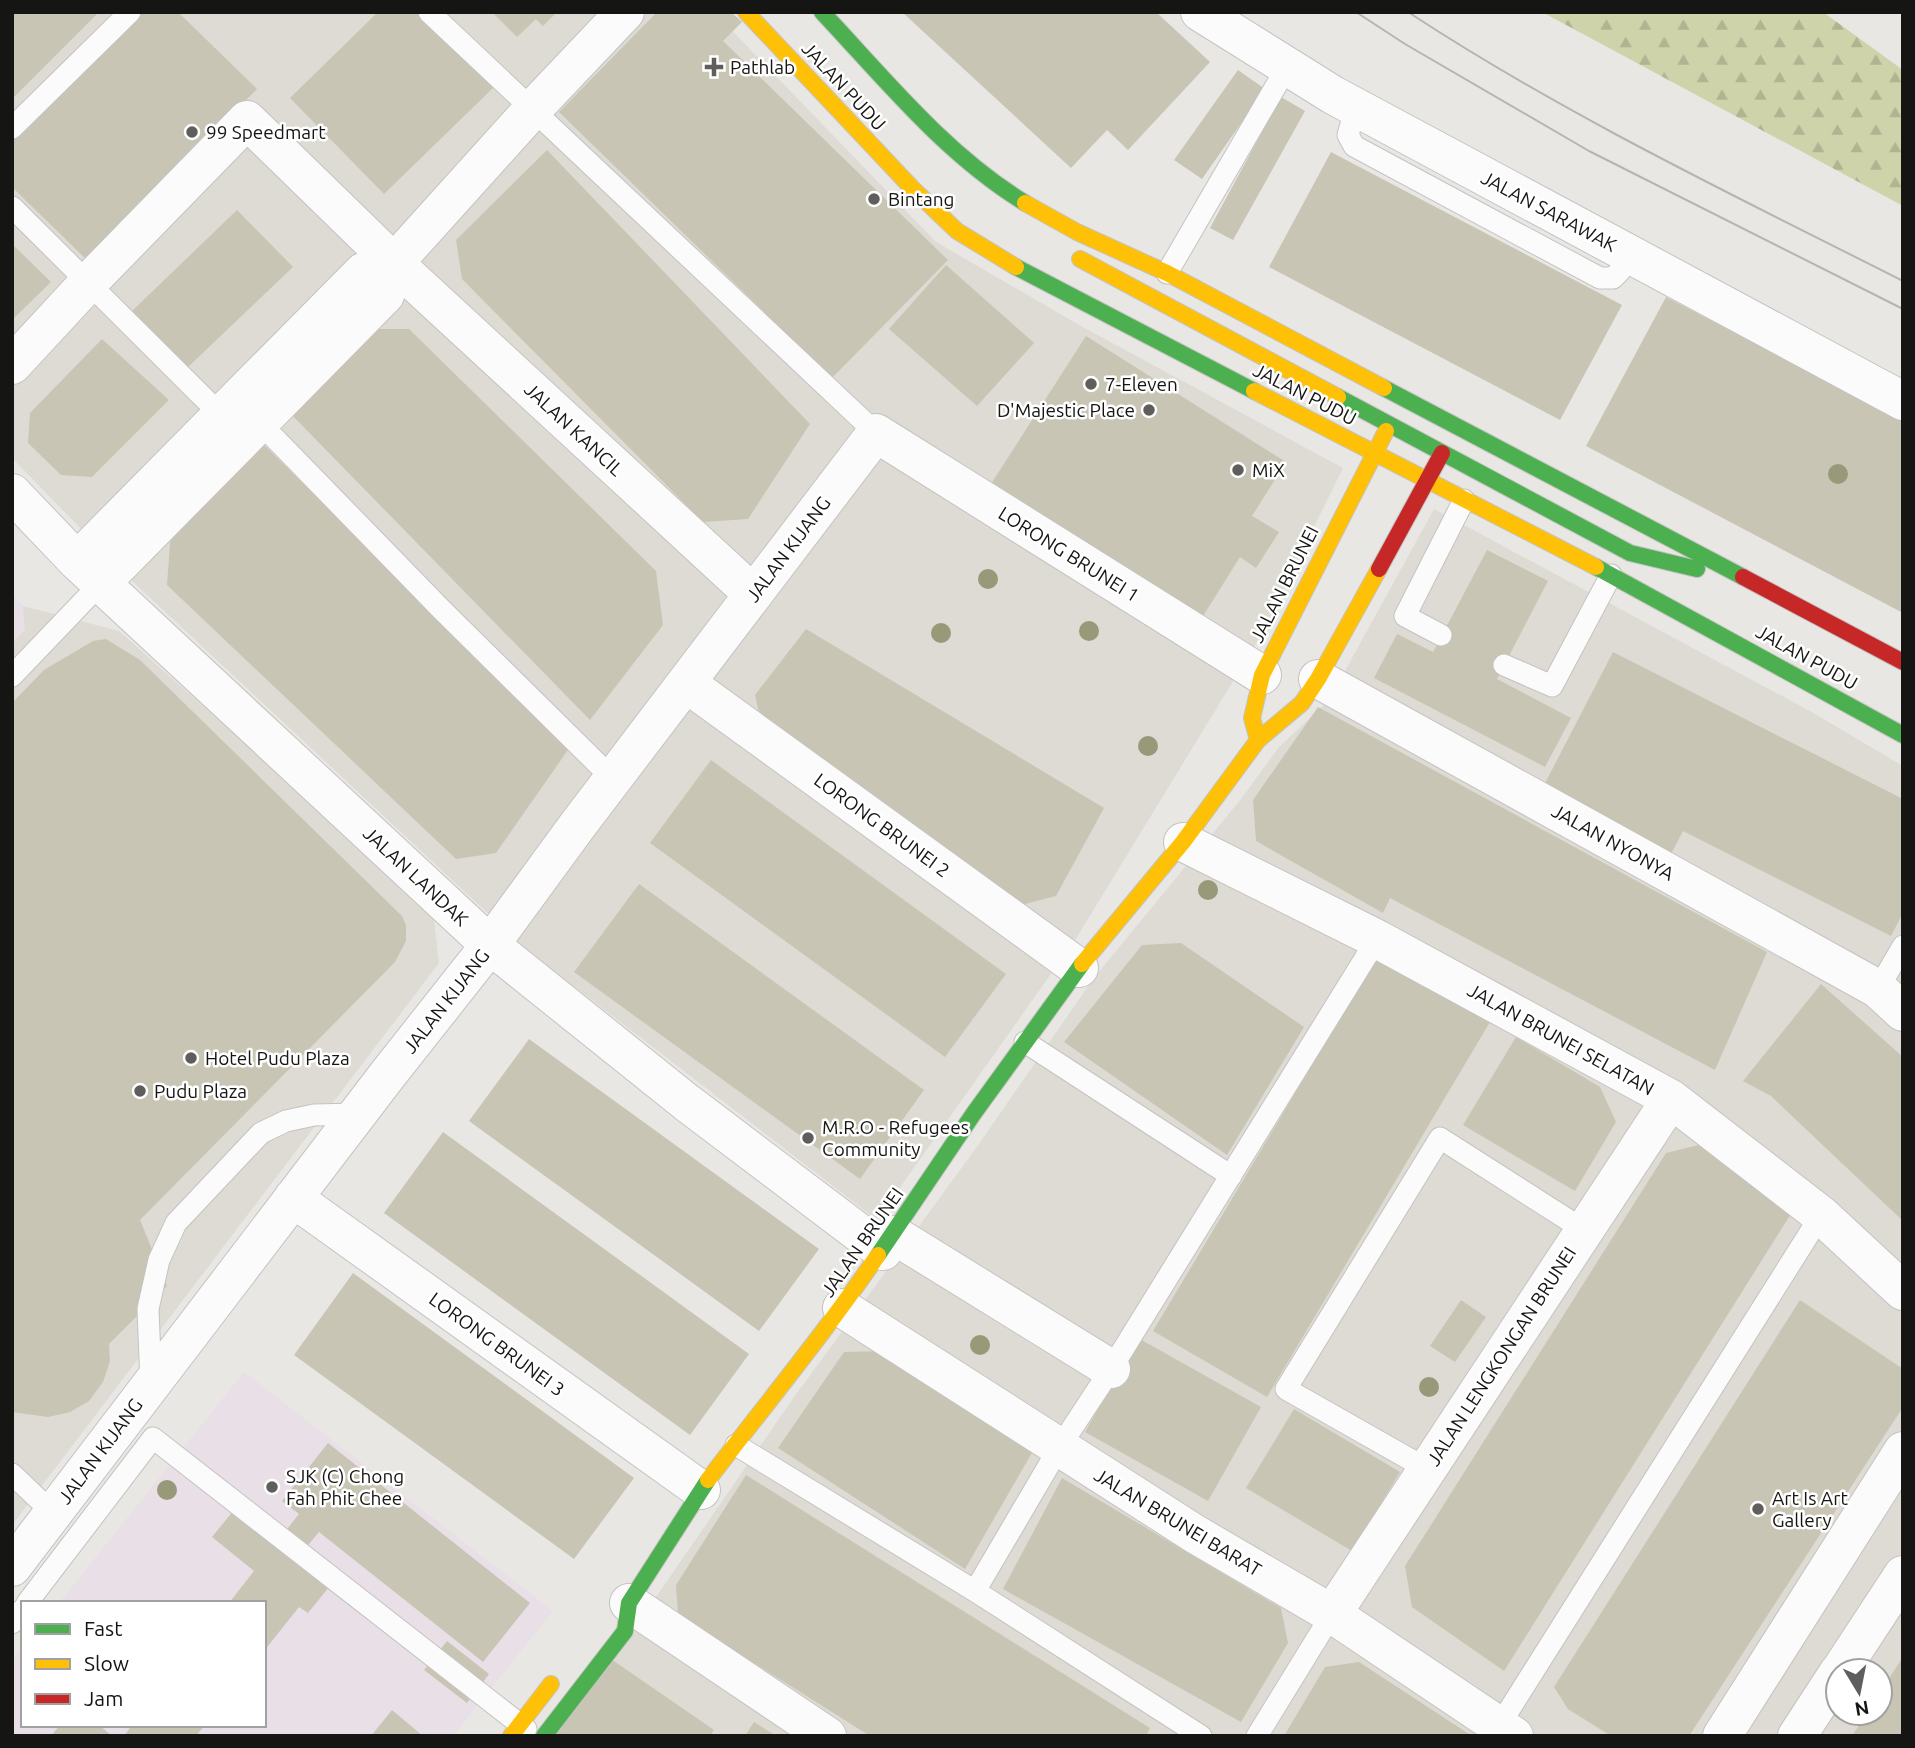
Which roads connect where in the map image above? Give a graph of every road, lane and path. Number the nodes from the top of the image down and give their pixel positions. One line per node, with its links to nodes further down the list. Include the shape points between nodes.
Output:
1 (130, 12): 9 (lane)
2 (429, 12): 8 (lane)
3 (625, 12): 8 (street)
4 (746, 12): 21 (main road, JALAN PUDU, via 957,231 1030,276)
5 (822, 12): 11 (main road, JALAN PUDU, via 955,151)
6 (1218, 18): 7 (street, JALAN SARAWAK)
7 (1287, 67): 13 (lane); 16 (street, JALAN SARAWAK)
8 (532, 110): 12 (street); 20 (lane)
9 (12, 128)
10 (12, 207): 14 (lane)
11 (1044, 214): 13 (main road, JALAN PUDU); 19 (main road, via 1065,248)
12 (394, 263): 14 (street, JALAN KANCIL, via 247,120); 17 (street, via 363,272); 18 (street, via 385,295); 29 (street, JALAN KANCIL)
13 (1167, 273): 28 (main road, JALAN PUDU)
14 (87, 284): 15 (street); 17 (lane)
15 (12, 365)
16 (1903, 401)
17 (221, 415): 26 (street)
18 (260, 423): 26 (street); 39 (lane)
19 (1390, 425): 21 (main road, JALAN BRUNEI); 22 (main road)
20 (876, 433): 29 (street, JALAN KIJANG); 34 (street, LORONG BRUNEI 1)
21 (1373, 453): 23 (main road, JALAN PUDU); 34 (main road, JALAN BRUNEI)
22 (1442, 453): 23 (main road, JALAN BRUNEI); 28 (main road, via 1630,553)
23 (1426, 480): 25 (main road, JALAN PUDU); 35 (main road, JALAN BRUNEI)
24 (12, 493): 26 (street, JALAN LANDAK)
25 (1464, 500): 27 (main road, JALAN PUDU); 30 (lane, via 1405,616)
26 (89, 572): 33 (lane); 42 (street, JALAN LANDAK)
27 (1611, 575): 32 (lane, via 1552,686); 37 (main road, JALAN PUDU)
28 (1760, 585): 31 (main road, JALAN PUDU)
29 (753, 594): 36 (street, JALAN KIJANG)
30 (1441, 635)
31 (1903, 662)
32 (1504, 665)
33 (12, 676)
34 (1262, 676): 38 (main road, JALAN BRUNEI, via 1252,718)
35 (1318, 679): 38 (main road, JALAN BRUNEI, via 1301,703); 45 (street, JALAN NYONYA)
36 (686, 683): 39 (street, JALAN KIJANG); 44 (street, LORONG BRUNEI 2)
37 (1903, 735)
38 (1258, 740): 40 (main road, JALAN BRUNEI)
39 (613, 779): 42 (street, JALAN KIJANG)
40 (1183, 842): 41 (street, JALAN BRUNEI SELATAN); 44 (main road, JALAN BRUNEI)
41 (1377, 939): 47 (street, JALAN BRUNEI SELATAN); 49 (lane)
42 (490, 945): 48 (street, JALAN KIJANG); 53 (street, JALAN LANDAK, via 687,1102)
43 (1903, 946): 45 (lane)
44 (1079, 968): 46 (main road, JALAN BRUNEI)
45 (1890, 1001)
46 (1025, 1042): 49 (lane); 53 (main road, JALAN BRUNEI)
47 (1671, 1099): 51 (street, JALAN BRUNEI SELATAN); 52 (street, JALAN LENGKONGAN BRUNEI)
48 (358, 1114): 50 (street, JALAN KIJANG); 57 (lane, via 314,1115 261,1133 176,1223 159,1260 148,1309)
49 (1231, 1176): 56 (lane)
50 (293, 1198): 57 (street, JALAN KIJANG); 63 (street, LORONG BRUNEI 3)
51 (1821, 1215): 54 (street, JALAN BRUNEI SELATAN); 74 (lane)
52 (1584, 1230): 61 (street, JALAN LENGKONGAN BRUNEI); 61 (lane, via 1440,1138 1286,1389)
53 (888, 1243): 55 (main road, JALAN BRUNEI); 56 (street, JALAN LANDAK)
54 (1903, 1292)
55 (842, 1308): 58 (main road, JALAN BRUNEI); 59 (street, JALAN BRUNEI BARAT)
56 (1111, 1370): 59 (lane)
57 (151, 1385): 64 (street, JALAN KIJANG)
58 (736, 1445): 63 (main road, JALAN BRUNEI); 67 (lane)
59 (1059, 1448): 67 (lane); 70 (street, JALAN BRUNEI BARAT)
60 (1903, 1451): 80 (street)
61 (1427, 1469): 70 (street, JALAN LENGKONGAN BRUNEI)
62 (12, 1474): 64 (lane)
63 (701, 1490): 69 (main road, JALAN BRUNEI)
64 (53, 1513): 65 (street, JALAN KIJANG)
65 (12, 1567)
66 (1903, 1575): 71 (street)
67 (975, 1591): 78 (lane)
68 (29, 1601): 75 (lane, via 153,1438)
69 (617, 1609): 76 (main road, JALAN BRUNEI, via 625,1631); 77 (street)
70 (1332, 1614): 74 (street, JALAN BRUNEI BARAT); 79 (lane)
71 (1849, 1657)
72 (562, 1670): 75 (main road)
73 (1824, 1695): 81 (street)
74 (1507, 1731)
75 (521, 1732)
76 (544, 1736)
77 (827, 1736)
78 (1201, 1736)
79 (1257, 1736)
80 (1721, 1736)
81 (1797, 1736)

